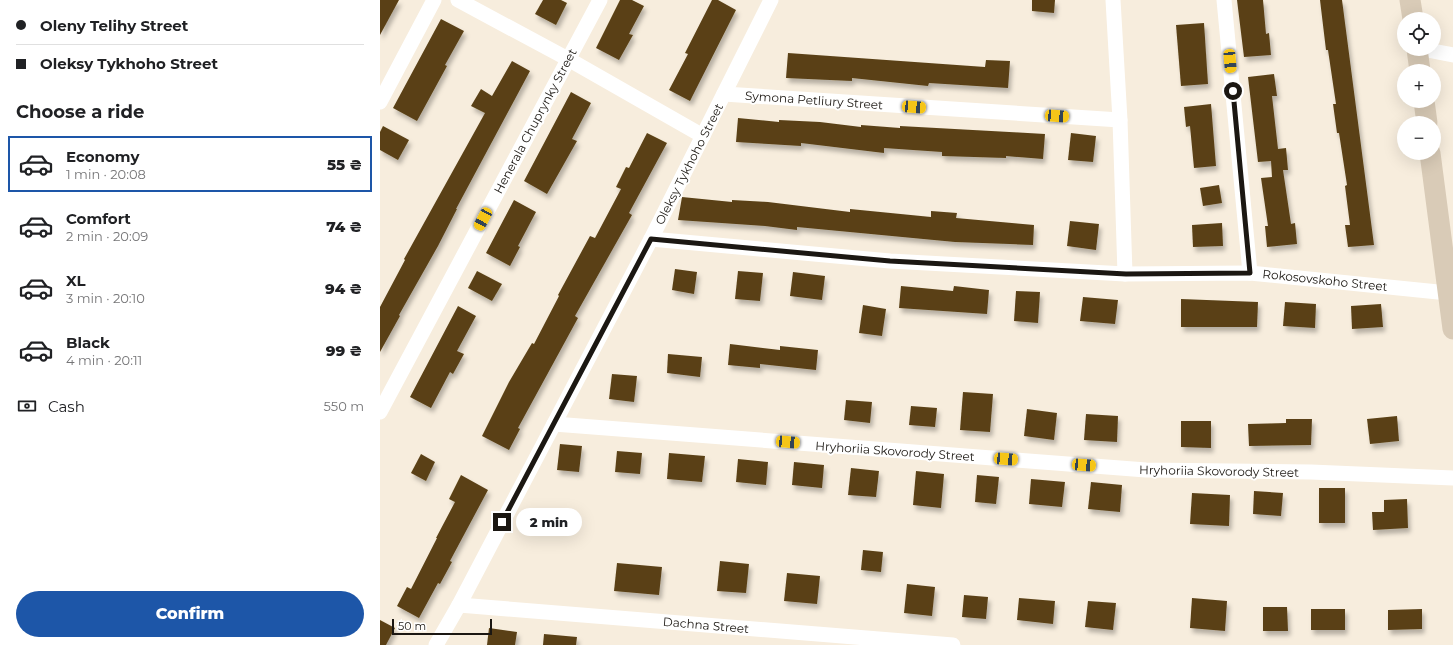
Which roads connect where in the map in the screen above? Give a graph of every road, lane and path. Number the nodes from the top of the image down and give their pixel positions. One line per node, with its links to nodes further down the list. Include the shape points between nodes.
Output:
1 (434, 0): 13 (street)
2 (458, 0): 11 (street)
3 (600, 0): 11 (street, Henerala Chuprynky Street)
4 (771, 0): 12 (street, Oleksy Tykhoho Street)
5 (1113, 0): 14 (street)
6 (1224, 0): 18 (street)
7 (1410, 0): 8 (street)
8 (1412, 12)
9 (1441, 52): 10 (street)
10 (1453, 54)
11 (568, 59): 15 (street); 22 (street, Henerala Chuprynky Street)
12 (724, 94): 14 (street, Symona Petliury Street); 15 (street, Oleksy Tykhoho Street)
13 (380, 102)
14 (1120, 120): 19 (street)
15 (703, 136): 17 (street, Oleksy Tykhoho Street)
16 (1431, 160): 20 (street)
17 (651, 239): 19 (street, Rokosovskoho Street, via 890,261); 23 (street, Oleksy Tykhoho Street)
18 (1250, 273): 19 (street, Rokosovskoho Street); 20 (street, Rokosovskoho Street)
19 (1126, 274)
20 (1448, 293): 21 (street)
21 (1453, 329)
22 (380, 412)
23 (554, 424): 24 (street, Hryhoriia Skovorody Street, via 1146,470 1311,472); 25 (street, Oleksy Tykhoho Street)
24 (1453, 478)
25 (459, 605): 26 (street, Oleksy Tykhoho Street); 27 (street, Dachna Street)
26 (436, 645)
27 (953, 645)

